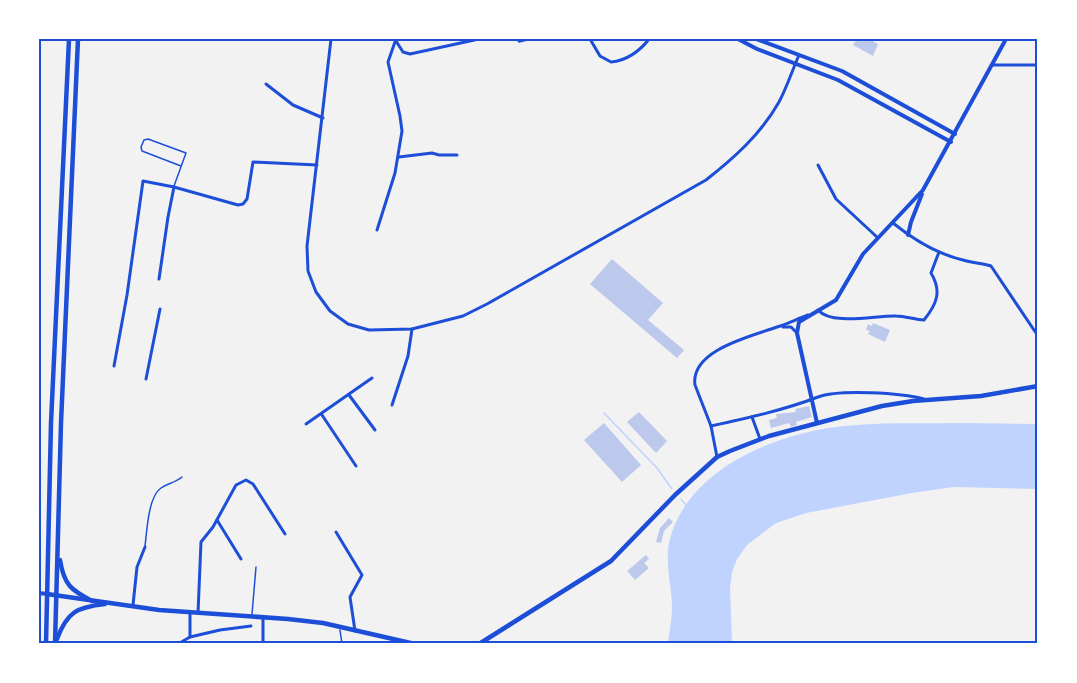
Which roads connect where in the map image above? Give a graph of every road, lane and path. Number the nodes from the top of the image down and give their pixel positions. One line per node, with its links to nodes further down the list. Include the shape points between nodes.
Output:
1 (69, 39): 67 (main road, via 55,311)
2 (78, 39): 62 (main road)
3 (331, 39): 18 (street)
4 (479, 39): 12 (street, via 410,54 403,52)
5 (517, 39): 6 (lane)
6 (532, 39)
7 (590, 39): 8 (street, via 600,56 611,62 625,58)
8 (649, 39)
9 (738, 39): 14 (street)
10 (756, 39): 13 (street)
11 (1006, 39): 15 (street)
12 (396, 40): 22 (street, via 388,62 402,131)
13 (799, 55): 14 (street); 19 (street, via 866,83)
14 (795, 64): 20 (street, via 838,80); 38 (street, via 779,103 761,128 736,156 706,180 487,304 463,316)
15 (992, 65): 16 (street); 19 (street)
16 (1038, 65)
17 (266, 84): 18 (street, via 293,105)
18 (323, 118): 24 (street)
19 (955, 134): 20 (street)
20 (951, 142): 27 (street)
21 (458, 155): 22 (street)
22 (399, 157): 29 (street)
23 (181, 165): 23 (lane, via 186,153 148,139 142,142 142,151); 26 (lane)
24 (317, 165): 26 (street, via 253,162 247,199 238,205); 38 (street, via 307,246 308,271 316,292 330,311 348,324 369,330)
25 (818, 165): 31 (street, via 836,199)
26 (174, 187): 33 (street); 41 (street, via 143,181)
27 (923, 190): 28 (street); 30 (street)
28 (893, 223): 30 (street); 31 (street)
29 (377, 230)
30 (908, 235): 32 (street)
31 (878, 238): 35 (street, via 857,262 839,296)
32 (939, 252): 35 (street, via 931,273 938,294 924,320 896,316 851,319); 40 (street, via 994,268)
33 (159, 279)
34 (160, 309): 43 (street)
35 (818, 310): 36 (street)
36 (808, 315): 37 (street); 39 (street, via 799,322)
37 (779, 327): 39 (street, via 791,327); 53 (street, via 731,343 697,370 695,385)
38 (411, 329): 48 (street, via 408,356)
39 (797, 333): 47 (street)
40 (1038, 336)
41 (114, 366)
42 (372, 378): 45 (street)
43 (146, 379)
44 (1038, 386): 46 (main road)
45 (349, 395): 49 (street); 54 (street)
46 (928, 400): 47 (street, via 846,393); 51 (main road, via 882,406)
47 (812, 401): 50 (street); 51 (street)
48 (392, 405)
49 (322, 415): 52 (street); 57 (street)
50 (753, 417): 53 (street); 55 (street)
51 (817, 423): 55 (main road)
52 (306, 424)
53 (711, 426): 56 (street)
54 (375, 430)
55 (760, 439): 56 (main road)
56 (717, 457): 80 (main road, via 621,553)
57 (356, 466)
58 (182, 477): 63 (lane, via 160,488 154,496)
59 (217, 520): 61 (street, via 232,489 246,480 253,484); 64 (street); 73 (street, via 201,542)
60 (336, 532): 78 (street, via 362,575 350,597)
61 (285, 534)
62 (58, 545): 68 (main road); 69 (main road, via 67,584)
63 (145, 547): 71 (street, via 137,567)
64 (241, 559)
65 (256, 567): 74 (lane)
66 (39, 592): 67 (street)
67 (48, 594): 68 (main road); 81 (main road)
68 (57, 596): 69 (main road); 82 (main road)
69 (92, 602): 70 (main road)
70 (105, 604): 71 (main road); 82 (main road, via 75,611 66,619)
71 (133, 607): 72 (main road)
72 (190, 613): 73 (main road); 79 (street)
73 (198, 613): 74 (main road)
74 (252, 616): 75 (main road)
75 (263, 617): 77 (main road); 84 (street)
76 (251, 626): 79 (street)
77 (340, 626): 78 (main road); 85 (lane)
78 (355, 631): 86 (main road)
79 (190, 637): 83 (street)
80 (491, 641): 87 (main road)
81 (46, 644)
82 (55, 644)
83 (178, 644)
84 (263, 644)
85 (342, 644)
86 (415, 644)
87 (479, 644)

